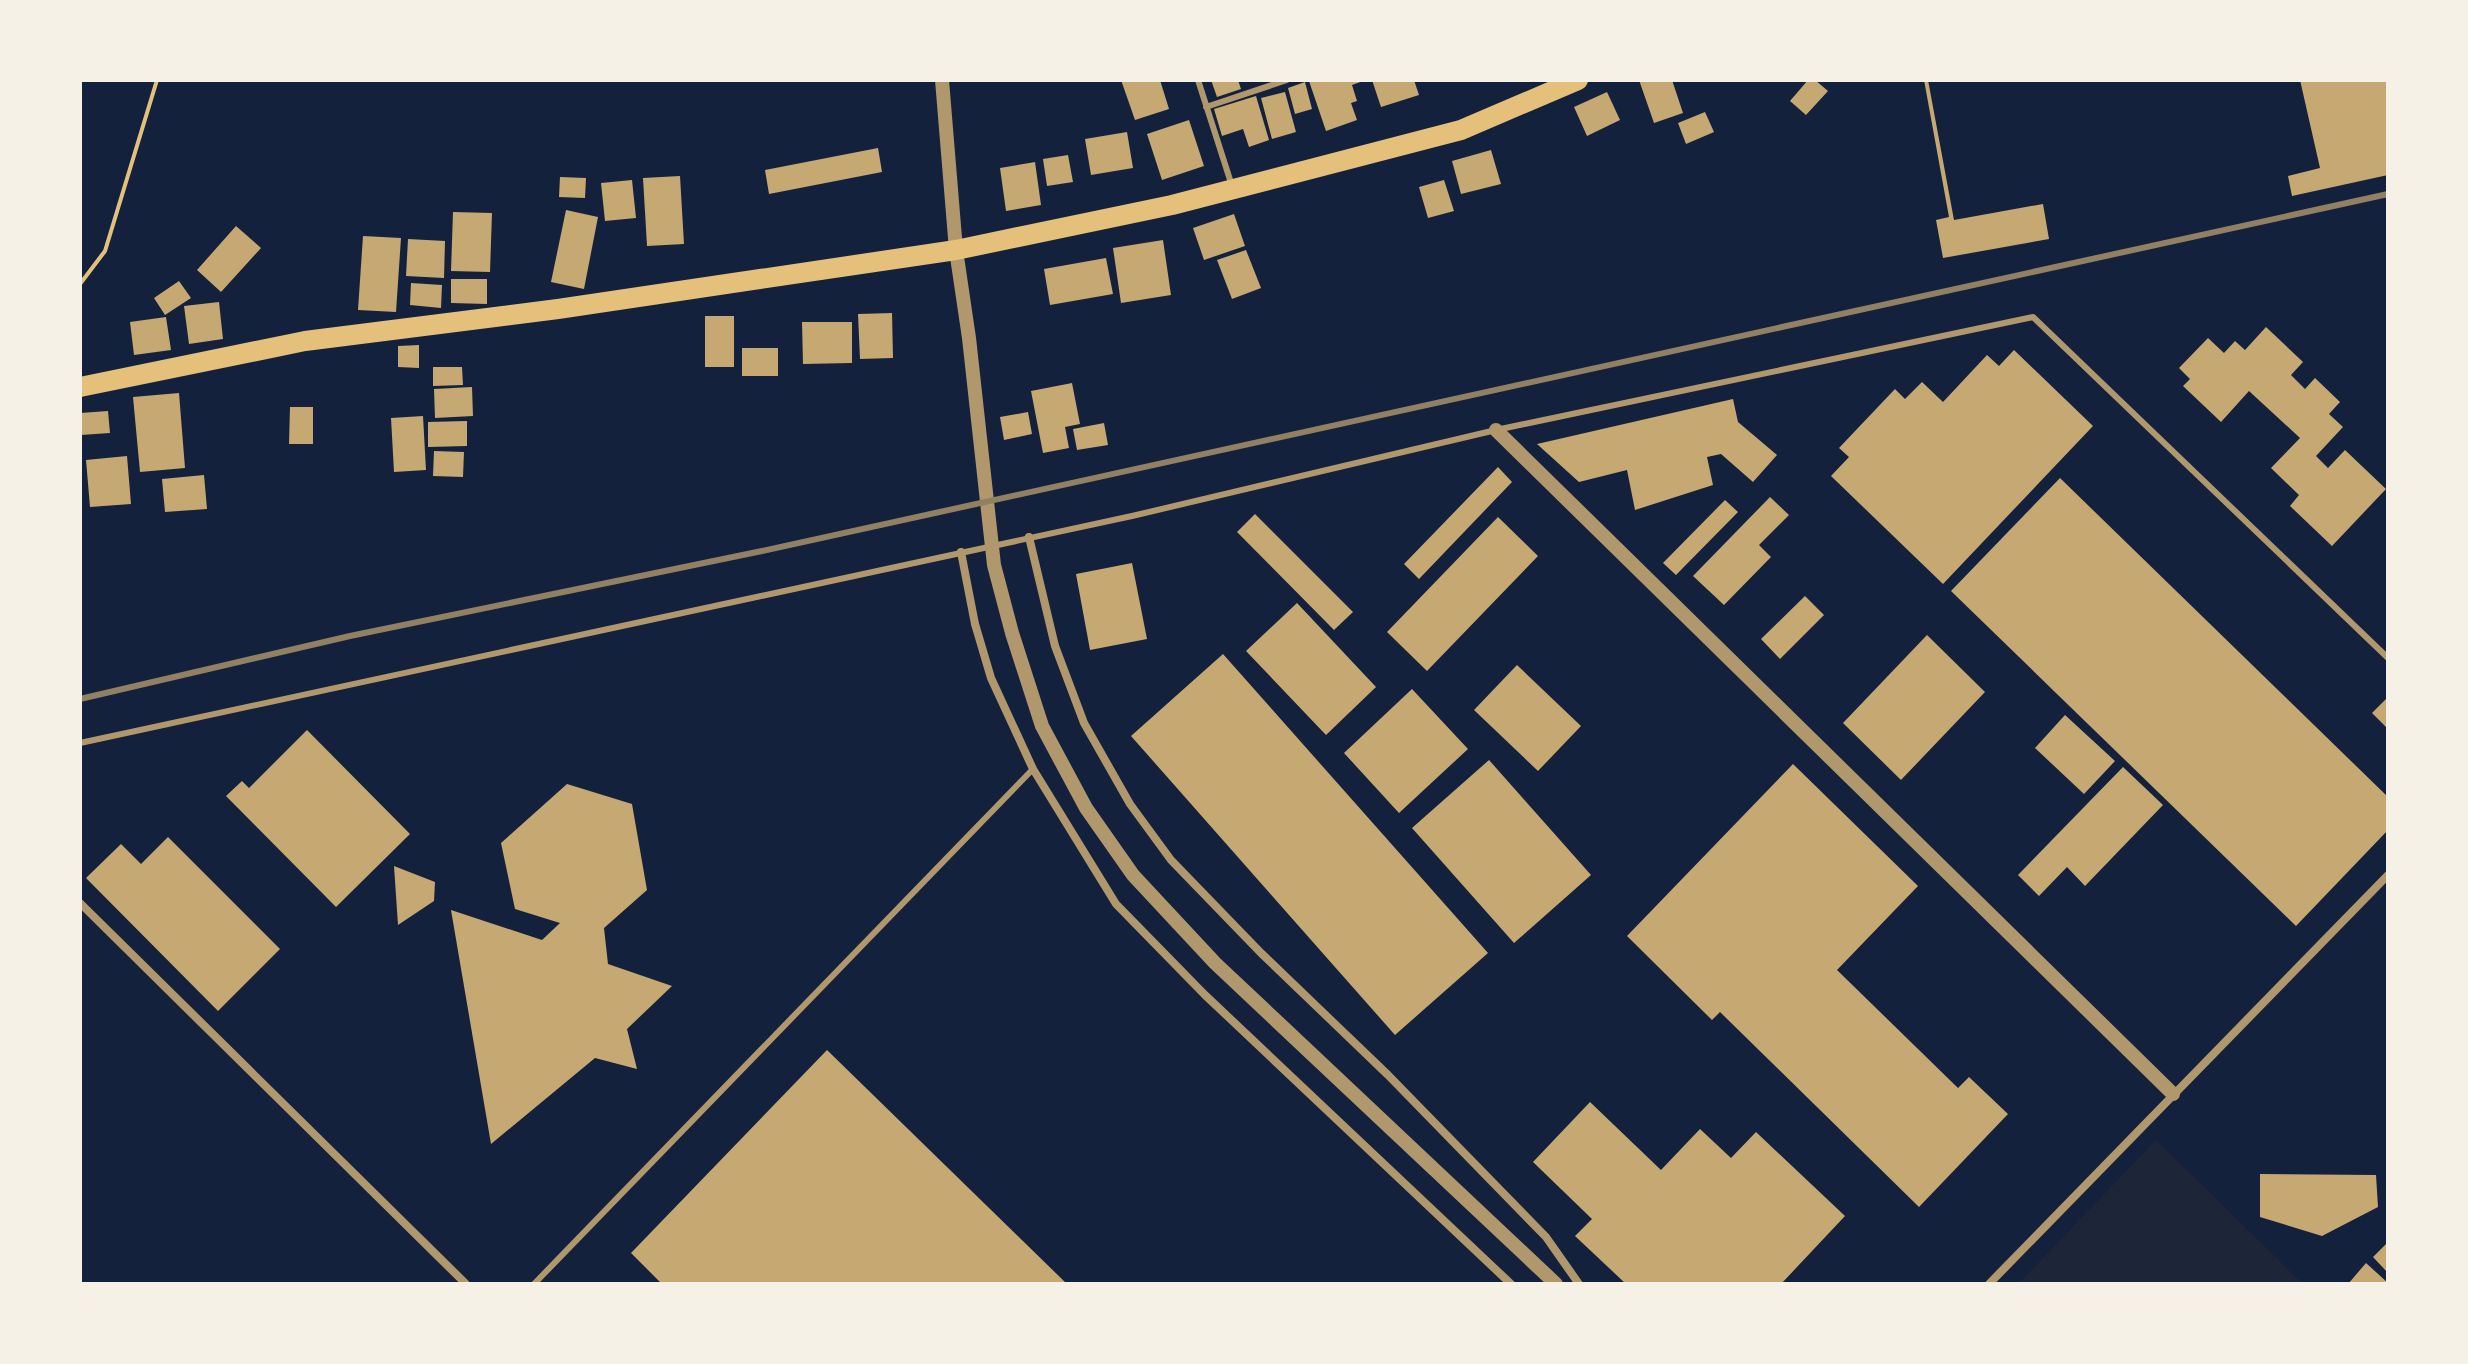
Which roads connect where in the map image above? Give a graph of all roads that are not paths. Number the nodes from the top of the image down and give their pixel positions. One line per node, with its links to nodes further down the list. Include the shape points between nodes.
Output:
1 (942, 80): 7 (street)
2 (1198, 80): 5 (lane)
3 (1287, 80): 5 (lane)
4 (1578, 80): 6 (main road, via 1461,130)
5 (1206, 107): 6 (lane)
6 (1234, 189): 7 (main road)
7 (956, 250): 8 (main road, via 305,341); 21 (street, via 994,565 1042,726 1086,808 1133,875 1215,963)
8 (80, 387)
9 (1496, 430): 10 (lane); 12 (lane, via 2033,317); 17 (street)
10 (1029, 537): 11 (lane); 22 (street, via 1055,646 1084,723 1130,804 1171,860 1546,1237)
11 (961, 552): 13 (lane); 14 (street, via 991,678)
12 (2388, 658)
13 (80, 743)
14 (1033, 769): 19 (lane); 20 (street, via 1116,904)
15 (2388, 875): 17 (street)
16 (80, 903): 18 (street)
17 (2173, 1094): 23 (street)
18 (466, 1284)
19 (534, 1284)
20 (1511, 1284)
21 (1556, 1284)
22 (1579, 1284)
23 (1989, 1284)

